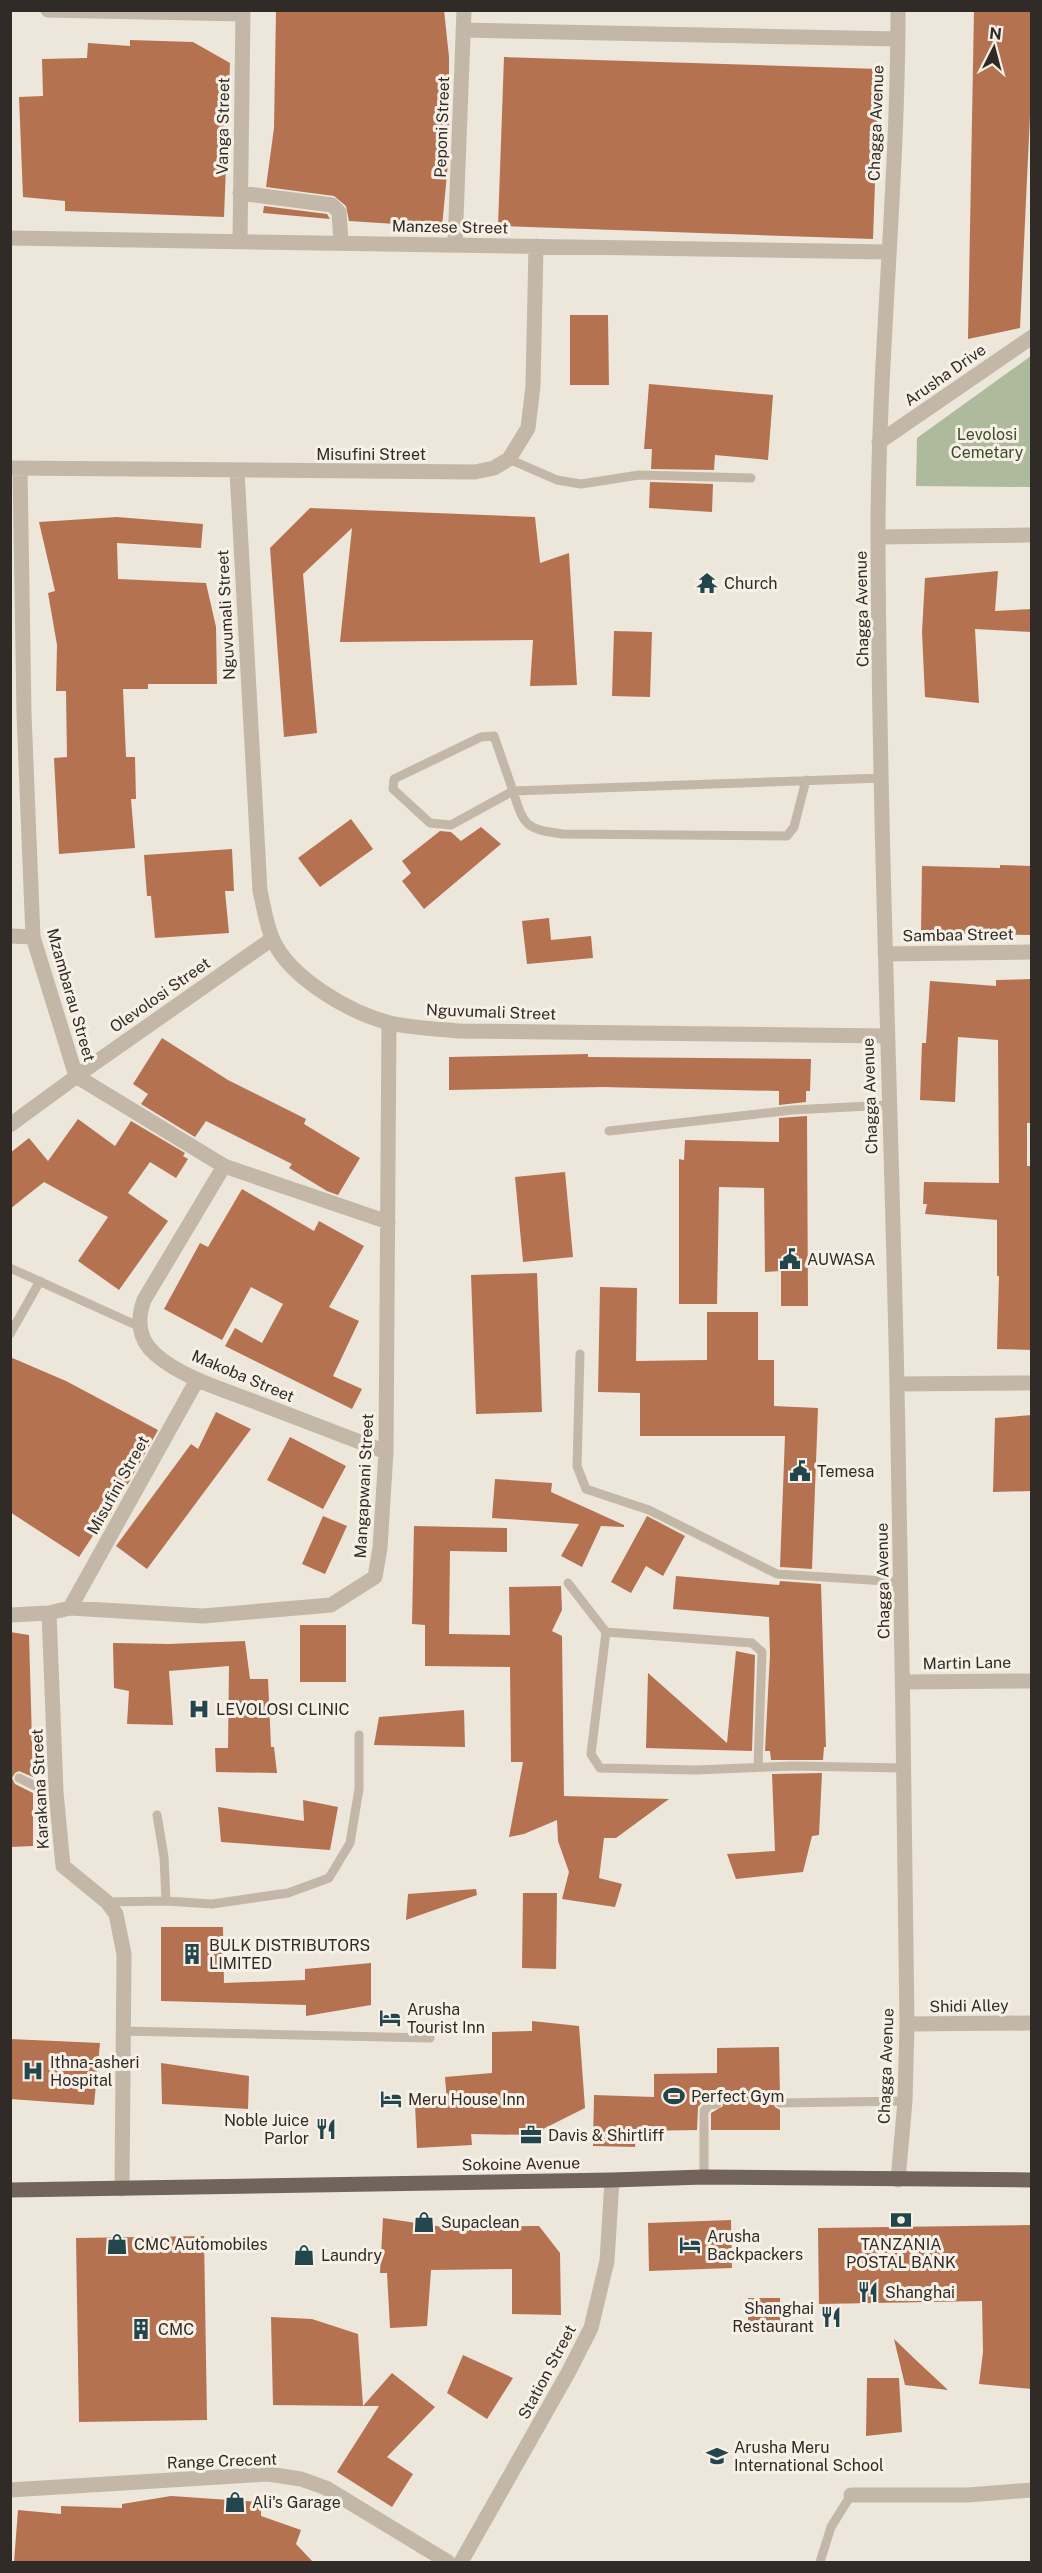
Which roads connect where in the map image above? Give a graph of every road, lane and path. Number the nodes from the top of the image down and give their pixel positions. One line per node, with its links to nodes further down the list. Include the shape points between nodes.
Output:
1 (48, 10): 4 (street)
2 (464, 10): 5 (street, Peponi Street)
3 (898, 10): 6 (street, Chagga Avenue)
4 (243, 12): 7 (street, Vanga Street)
5 (463, 30): 6 (street); 11 (street, Peponi Street)
6 (898, 39): 13 (street, Chagga Avenue)
7 (240, 193): 9 (street, Vanga Street); 10 (street, via 332,205 339,212)
8 (10, 238): 9 (street, Manzese Street)
9 (240, 242): 10 (street, Manzese Street)
10 (341, 243): 11 (street, Manzese Street)
11 (456, 245): 12 (street, Manzese Street)
12 (536, 246): 13 (street, Manzese Street); 16 (street, via 533,386 528,428)
13 (889, 252): 15 (street, Chagga Avenue)
14 (1032, 337): 15 (street, Arusha Drive)
15 (879, 442): 21 (street, Chagga Avenue)
16 (509, 459): 18 (street, Misufini Street, via 494,468 475,472); 19 (lane, via 557,480 580,484 639,475)
17 (15, 468): 18 (street, Misufini Street); 22 (street, Mzambarau Street)
18 (237, 471): 28 (street, Nguvumali Street, via 256,853 260,891)
19 (751, 478)
20 (1032, 535): 21 (street)
21 (878, 537): 23 (street, Chagga Avenue)
22 (17, 713): 27 (street, Mzambarau Street)
23 (882, 778): 24 (lane); 30 (street, Chagga Avenue)
24 (806, 780): 25 (lane); 25 (lane, via 794,827 787,836 536,831 522,818)
25 (513, 791): 25 (lane, via 451,825 430,823 393,789 394,778 481,737 494,736)
26 (10, 936): 27 (street)
27 (33, 937): 33 (street, Mzambarau Street)
28 (272, 939): 31 (street, Nguvumali Street, via 285,961 313,984 364,1014); 33 (street, Olevolosi Street)
29 (1032, 952): 30 (street, Sambaa Street)
30 (885, 954): 32 (street, Chagga Avenue)
31 (389, 1023): 32 (street, Nguvumali Street, via 459,1031); 38 (street, Mangapwani Street)
32 (886, 1036): 34 (street, Chagga Avenue)
33 (76, 1076): 35 (street, Olevolosi Street); 37 (street, Mzambarau Street)
34 (888, 1105): 36 (lane, via 792,1110); 46 (street, Chagga Avenue)
35 (10, 1125)
36 (609, 1131)
37 (224, 1166): 38 (street, Mzambarau Street); 41 (street, via 144,1300)
38 (388, 1222): 47 (street, Mangapwani Street)
39 (10, 1268): 40 (lane)
40 (40, 1281): 41 (lane); 42 (lane)
41 (138, 1326): 44 (street, Makoba Street, via 154,1353)
42 (10, 1334)
43 (580, 1354): 48 (lane, via 577,1466 586,1489 649,1510 777,1574)
44 (197, 1380): 47 (street, Makoba Street); 50 (street, Misufini Street)
45 (1032, 1383): 46 (street)
46 (897, 1384): 48 (street, Chagga Avenue)
47 (386, 1452): 50 (street, Mangapwani Street, via 375,1577 331,1605 203,1616)
48 (901, 1582): 55 (street, Chagga Avenue)
49 (568, 1583): 53 (lane)
50 (70, 1608): 51 (street, Mangapwani Street)
51 (49, 1613): 52 (street, Mangapwani Street); 60 (street, Karakana Street)
52 (10, 1615)
53 (606, 1632): 57 (lane, via 752,1643 762,1652); 57 (lane, via 591,1754 600,1768)
54 (1032, 1681): 55 (street, Martin Lane)
55 (903, 1682): 58 (street, Chagga Avenue)
56 (359, 1735): 63 (lane, via 359,1789 351,1843 329,1878 288,1893 212,1904)
57 (758, 1767): 58 (lane)
58 (904, 1768): 65 (street, Chagga Avenue)
59 (19, 1778): 60 (lane)
60 (57, 1797): 62 (street, Karakana Street, via 63,1866)
61 (157, 1815): 63 (lane)
62 (106, 1902): 63 (lane); 66 (street, Karakana Street, via 116,1914 124,1954)
63 (166, 1902)
64 (1032, 2023): 65 (street, Shidi Alley)
65 (907, 2024): 68 (street, Chagga Avenue)
66 (122, 2031): 67 (lane); 75 (street, Karakana Street)
67 (430, 2038)
68 (904, 2101): 69 (lane); 73 (street, Chagga Avenue)
69 (780, 2103)
70 (717, 2104): 71 (lane, via 704,2111)
71 (704, 2177): 72 (main road, Sokoine Avenue); 73 (main road, Sokoine Avenue)
72 (612, 2180): 75 (main road, Sokoine Avenue); 81 (street, Station Street, via 607,2261 591,2328)
73 (898, 2180): 74 (main road, Sokoine Avenue)
74 (1032, 2180)
75 (122, 2189): 76 (main road, Sokoine Avenue)
76 (10, 2190)
77 (10, 2490): 80 (street, Range Crecent, via 268,2474 301,2479 326,2488)
78 (1032, 2490): 79 (street)
79 (851, 2495): 82 (lane, via 831,2527)
80 (448, 2562)
81 (461, 2562)
82 (820, 2562)

